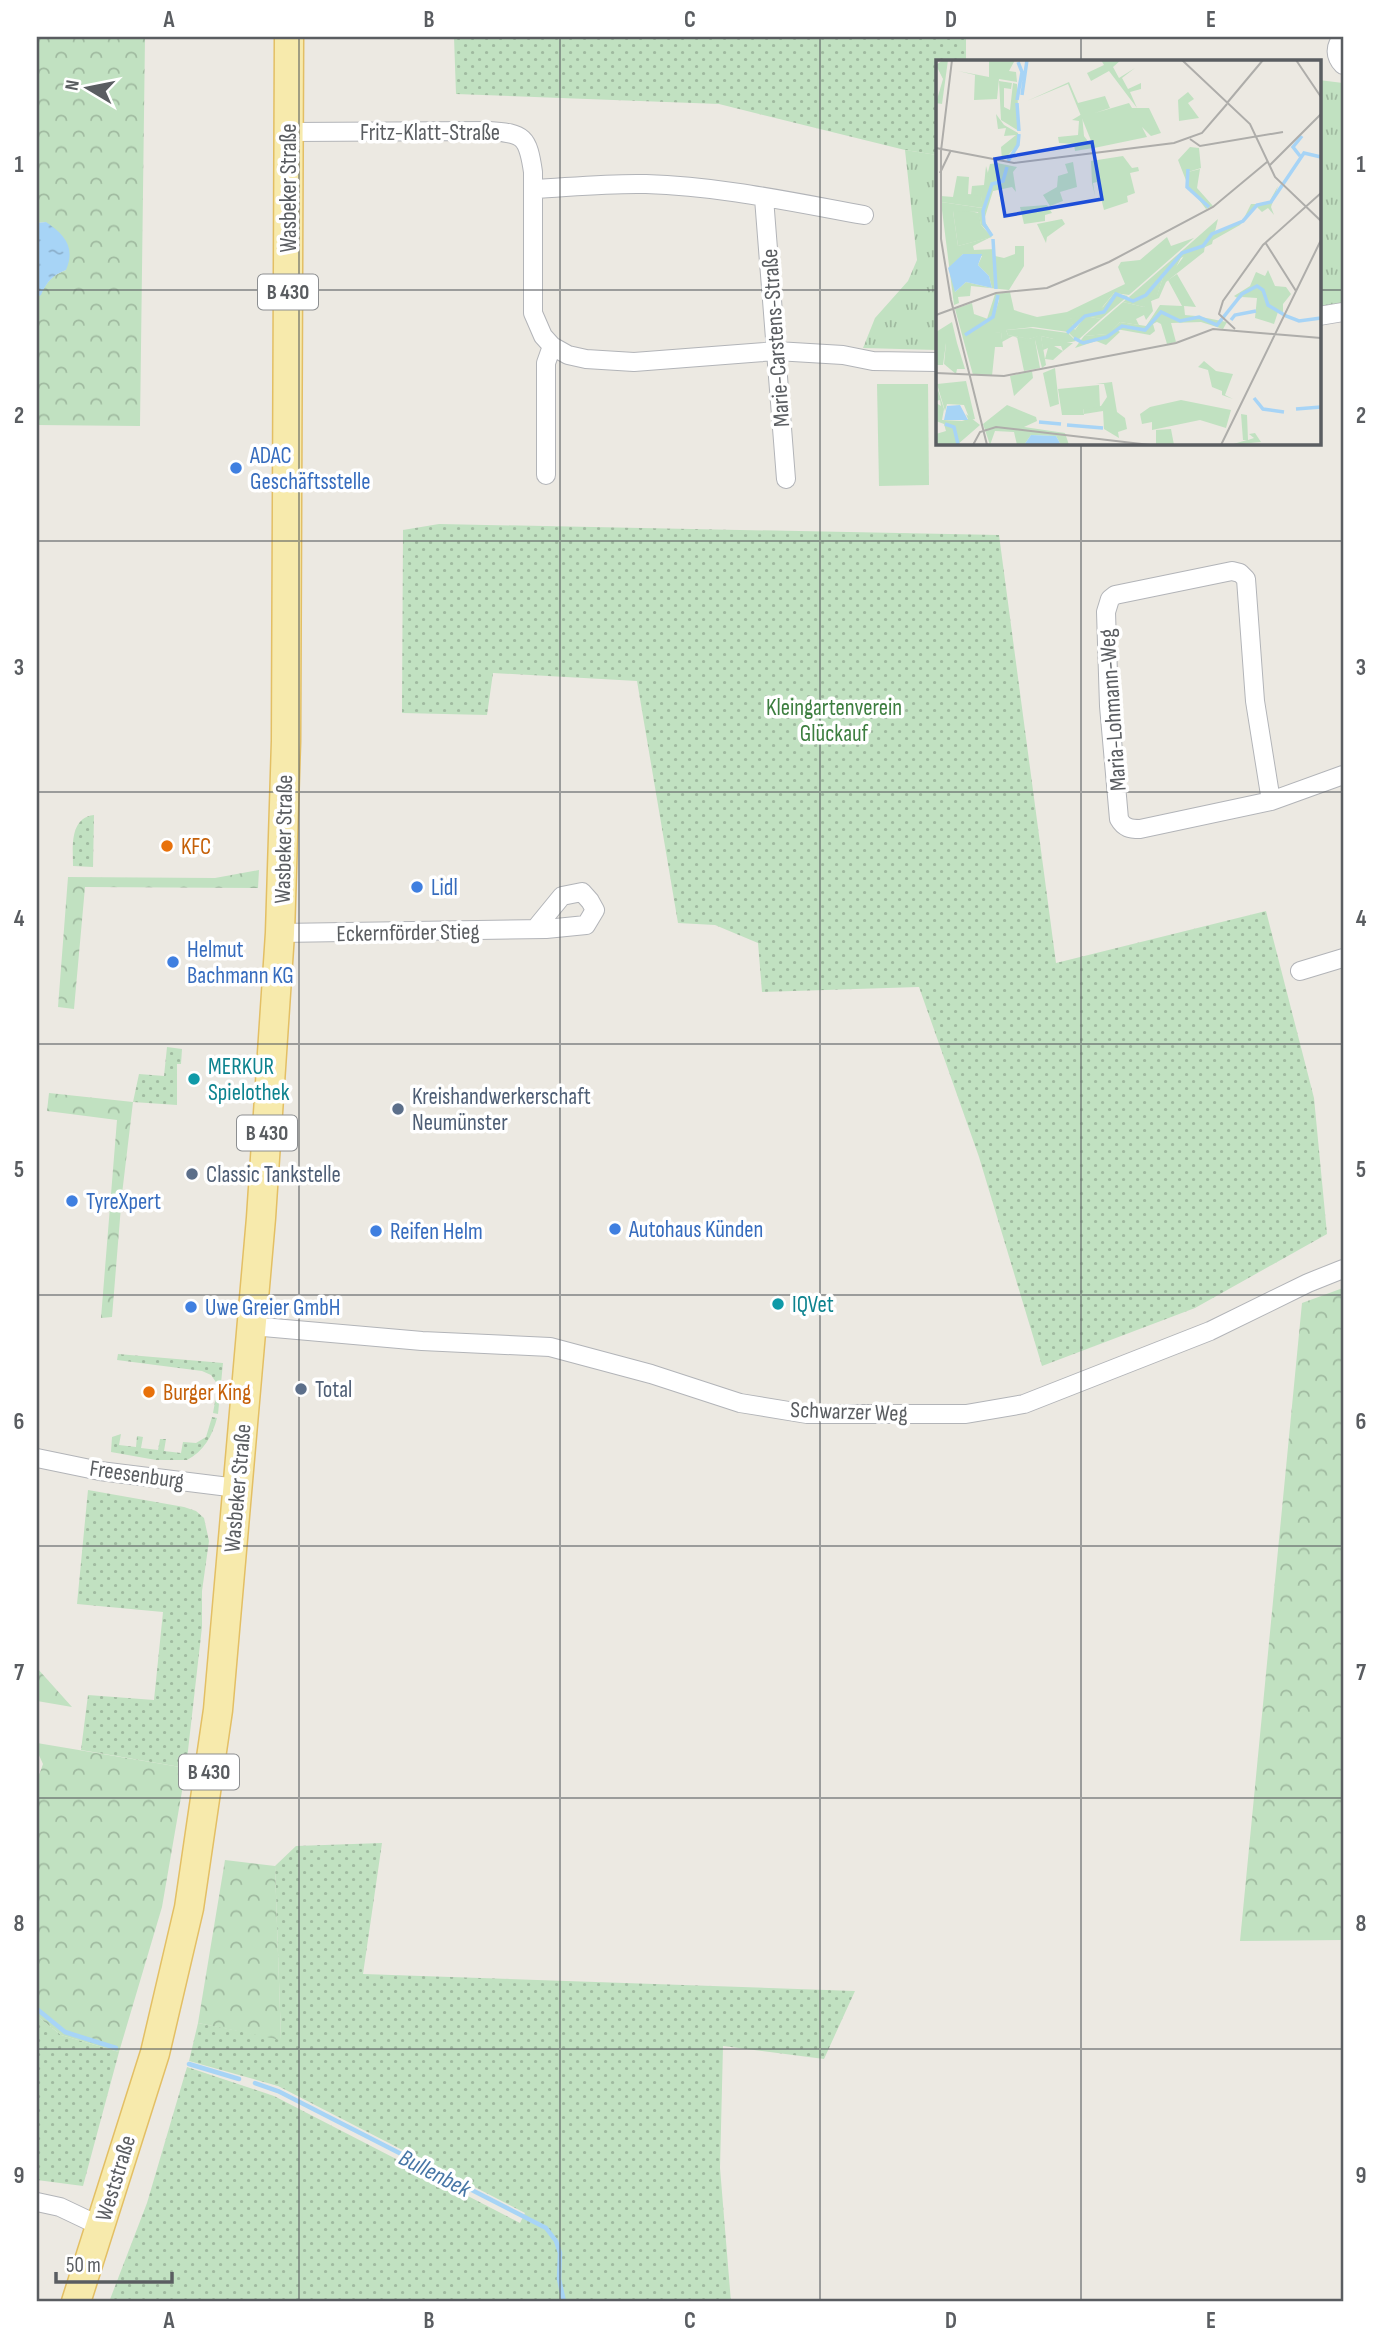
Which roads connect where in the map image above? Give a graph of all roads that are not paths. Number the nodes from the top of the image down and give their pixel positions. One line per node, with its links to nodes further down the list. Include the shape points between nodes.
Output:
1 (289, 37): 4 (main road, Wasbeker Straße / B 430)
2 (1343, 38): 3 (street, via 1336,51)
3 (1343, 65)
4 (289, 132): 5 (street, Fritz-Klatt-Straße, via 514,134 527,144); 18 (main road, Wasbeker Straße / B 430, via 286,741)
5 (534, 189): 6 (street, via 646,184); 10 (street, Fritz-Klatt-Straße, via 533,313)
6 (764, 198): 7 (street); 11 (street, Marie-Carstens-Straße)
7 (864, 215)
8 (1343, 312): 9 (street)
9 (1320, 316)
10 (552, 346): 11 (street, via 586,359 634,362); 13 (street, via 546,363)
11 (776, 351): 12 (street); 14 (street, Marie-Carstens-Straße)
12 (936, 362)
13 (546, 475)
14 (786, 479)
15 (1343, 775): 16 (street, Maria-Lohmann-Weg)
16 (1271, 801): 16 (street, Maria-Lohmann-Weg, via 1140,829 1122,824 1109,706 1106,612 1115,595 1232,571 1246,579 1254,690)
17 (535, 929): 18 (street, Eckernförder Stieg)
18 (280, 933): 22 (main road, Wasbeker Straße / B 430)
19 (1343, 958): 20 (street)
20 (1300, 971)
21 (1343, 1269): 22 (street, Schwarzer Weg, via 1210,1331 1024,1404 965,1414 807,1414 740,1403 550,1347)
22 (251, 1326): 24 (main road, Wasbeker Straße / B 430)
23 (37, 1458): 24 (street, Freesenburg, via 100,1471)
24 (237, 1488): 25 (main road, Wasbeker Straße / B 430, via 218,1710 191,1895)
25 (155, 2053): 27 (main road, Weststraße / B 430)
26 (37, 2202): 27 (street, via 60,2207)
27 (100, 2226): 28 (main road, Weststraße / B 430)
28 (76, 2302)

